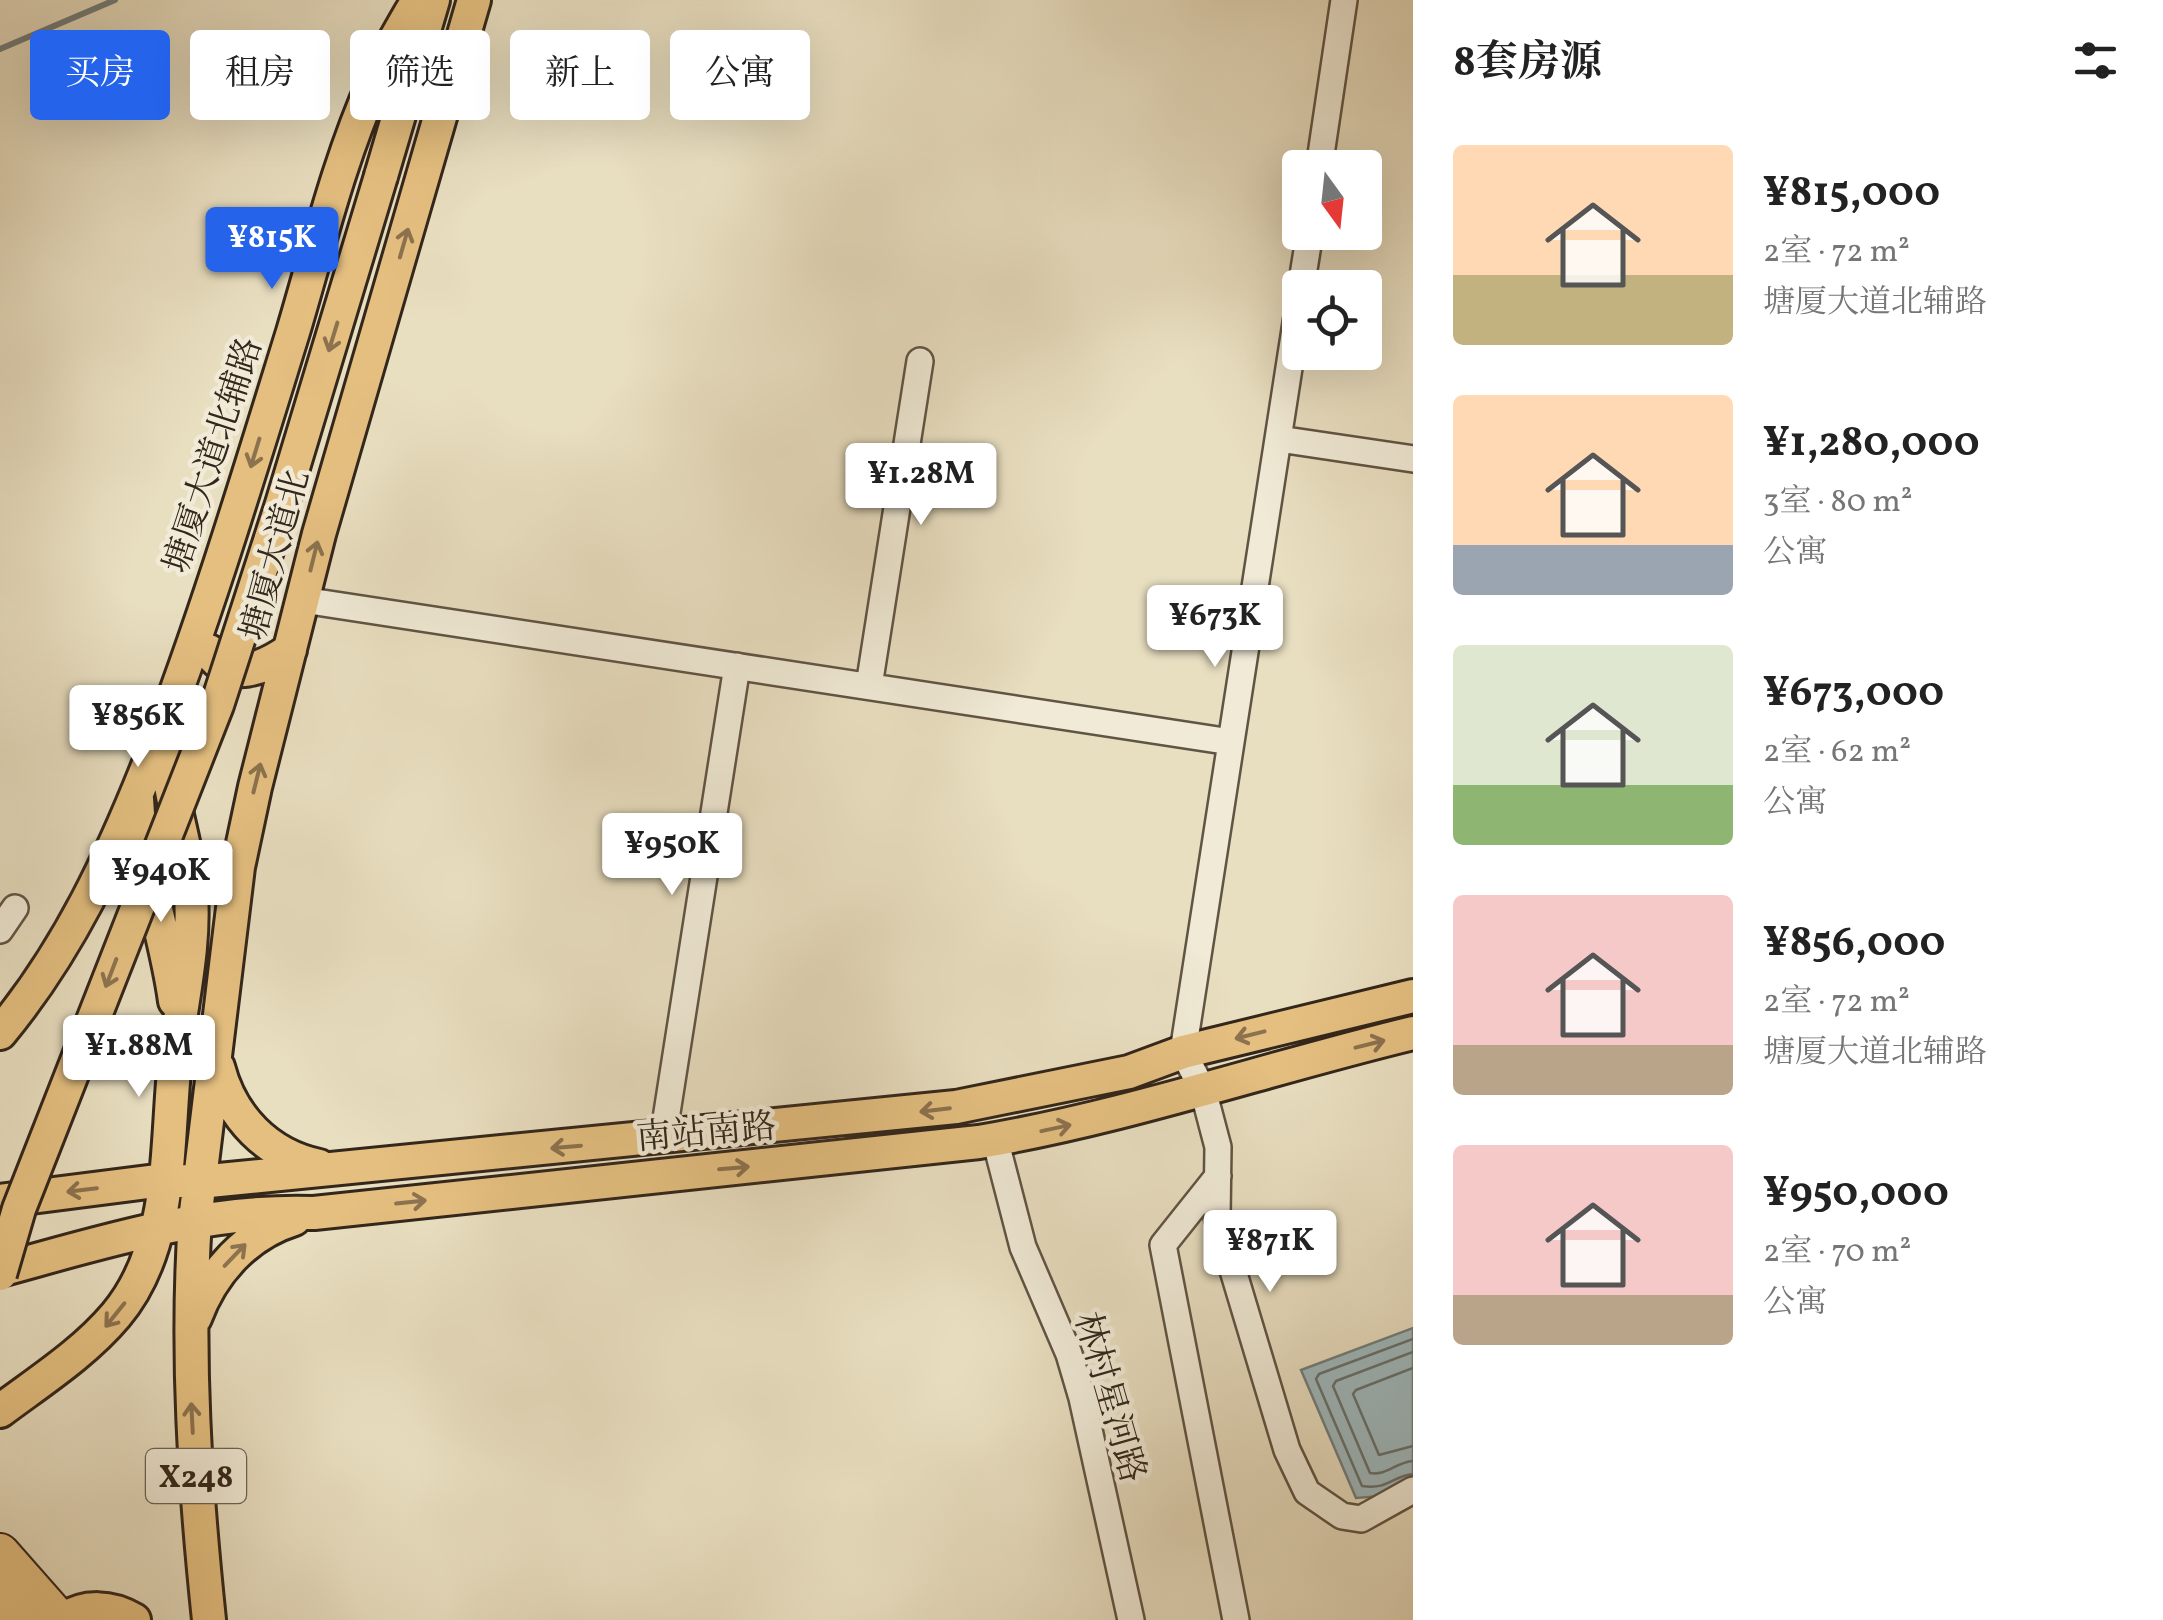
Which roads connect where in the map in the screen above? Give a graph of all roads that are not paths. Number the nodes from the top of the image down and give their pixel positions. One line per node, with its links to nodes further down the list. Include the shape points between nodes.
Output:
1 (418, 0): 11 (main road, 塘厦大道北辅路, one-way to 11, via 375,78 339,176)
2 (434, 0): 37 (main road, 塘厦大道北, one-way to 37, bridge, via 216,704 18,1209)
3 (474, 0): 10 (main road, 塘厦大道北 / X248, one-way to 3)
4 (1344, 0): 5 (street)
5 (1322, 150)
6 (920, 361): 14 (street)
7 (1289, 370): 8 (street)
8 (1279, 439): 9 (street); 16 (street)
9 (1413, 460)
10 (303, 600): 12 (main road, 塘厦大道北 / X248); 13 (street)
11 (202, 617): 12 (main road, via 208,648 230,669 258,668); 15 (main road, 塘厦大道北辅路)
12 (290, 650): 24 (main road, 塘厦大道北 / X248, one-way to 12, via 238,867)
13 (737, 666): 14 (street); 27 (street)
14 (869, 686): 16 (street)
15 (169, 712): 17 (main road, 塘厦大道北辅路); 22 (main road, 塘厦大道北辅路, via 168,756 192,922)
16 (1232, 742): 25 (street)
17 (136, 795): 21 (main road, via 80,917); 22 (main road, 塘厦大道北辅路)
18 (14, 908): 19 (street)
19 (0, 930)
20 (1413, 996): 25 (main road, 南站南路, one-way to 25)
21 (4, 1021)
22 (178, 1025): 31 (main road, 塘厦大道北辅路)
23 (1413, 1034): 26 (main road, 南站南路, one-way to 23)
24 (215, 1047): 29 (main road, via 222,1082 245,1124 295,1158); 32 (main road, 塘厦大道北 / X248)
25 (1183, 1052): 26 (street); 27 (main road, 南站南路, one-way to 27, via 1129,1072 956,1107)
26 (1202, 1090): 28 (main road, 南站南路, one-way to 26); 30 (street, via 1218,1146)
27 (663, 1138): 29 (main road, 南站南路, one-way to 29)
28 (995, 1139): 34 (main road, 南站南路, one-way to 28); 47 (street, 林村星河路, via 1023,1247 1077,1380)
29 (333, 1169): 32 (main road, 南站南路)
30 (1218, 1176): 40 (street, via 1217,1217 1287,1450 1307,1492 1342,1516 1362,1520); 48 (street, via 1163,1244)
31 (164, 1180): 32 (main road, 南站南路); 33 (main road, 南站南路, one-way to 33); 36 (main road, 塘厦大道北辅路)
32 (200, 1182): 35 (main road, 塘厦大道北 / X248)
33 (0, 1200)
34 (314, 1212): 35 (main road, 南站南路); 38 (main road, one-way to 34, via 206,1292 240,1248)
35 (194, 1220): 36 (main road, 南站南路); 38 (main road, 塘厦大道北 / X248)
36 (157, 1228): 37 (main road, 南站南路); 39 (main road, 塘厦大道北辅路, one-way to 39, via 145,1267 119,1312)
37 (0, 1272)
38 (190, 1332): 46 (main road, 塘厦大道北 / X248, one-way to 38)
39 (0, 1411)
40 (1413, 1490)
41 (0, 1553): 44 (highway)
42 (0, 1596): 43 (highway)
43 (19, 1620)
44 (60, 1620): 45 (main road, via 106,1609)
45 (134, 1620)
46 (209, 1620)
47 (1131, 1620)
48 (1236, 1620)

